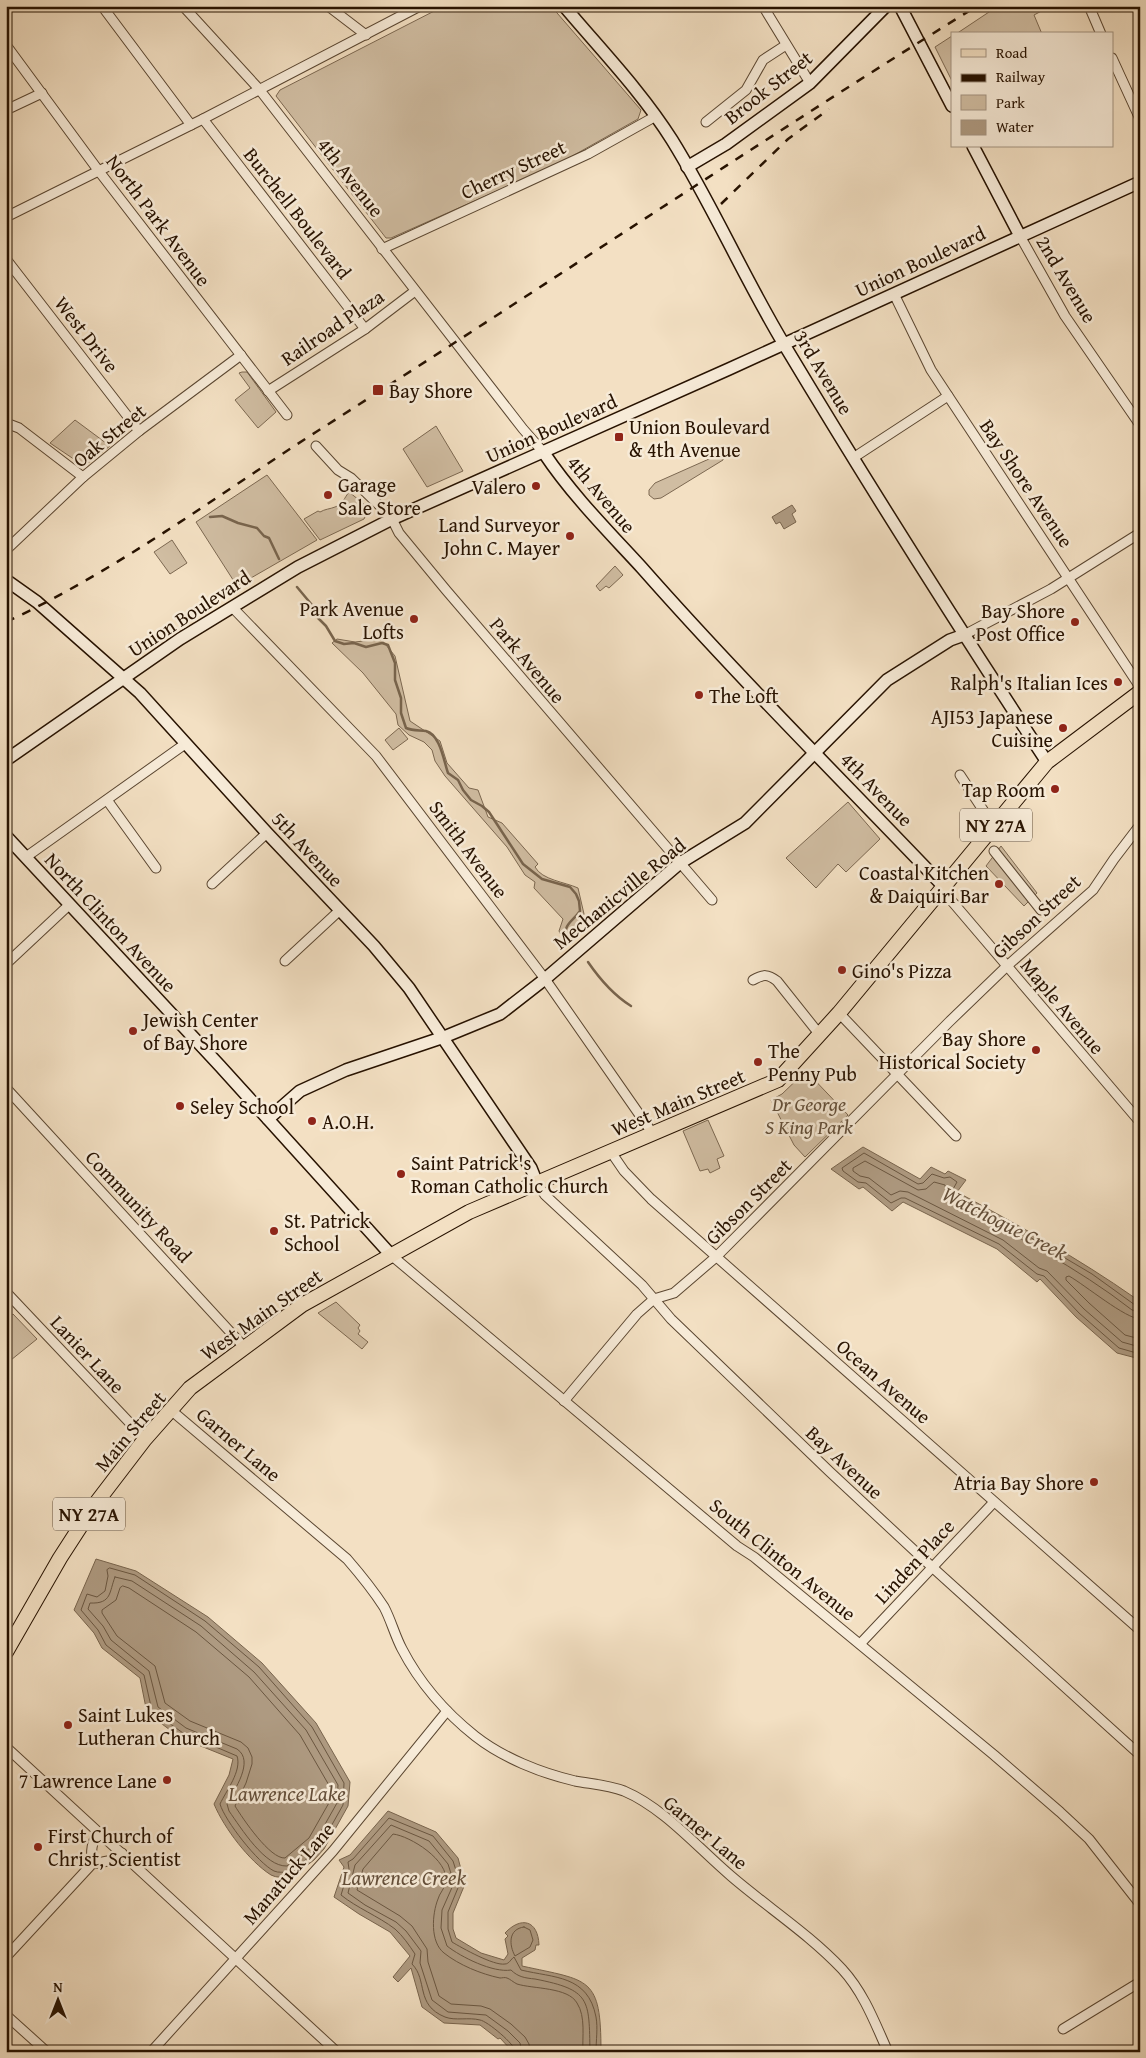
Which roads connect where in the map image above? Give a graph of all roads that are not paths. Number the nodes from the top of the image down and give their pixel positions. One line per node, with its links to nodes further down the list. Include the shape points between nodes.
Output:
1 (102, 6): 24 (street)
2 (183, 6): 16 (street, 4th Avenue)
3 (328, 6): 11 (street)
4 (420, 6): 11 (street)
5 (564, 6): 20 (main road, 3rd Avenue, via 626,76)
6 (763, 6): 13 (street)
7 (886, 6): 15 (main road, Brook Street)
8 (900, 6): 18 (main road)
9 (1089, 6): 10 (street)
10 (1100, 32)
11 (366, 35): 16 (street)
12 (6, 45): 17 (street, North Park Avenue)
13 (786, 45): 15 (street); 23 (street, via 763,60 750,86)
14 (1114, 62): 22 (street)
15 (810, 83): 26 (main road, Brook Street)
16 (259, 89): 21 (street); 31 (street, 4th Avenue)
17 (42, 93): 19 (street); 27 (street, North Park Avenue)
18 (951, 104)
19 (6, 110)
20 (656, 116): 26 (main road, 3rd Avenue); 31 (street, Cherry Street, via 588,154)
21 (203, 119): 24 (street); 35 (street, Burchell Boulevard)
22 (1140, 119)
23 (706, 122)
24 (191, 125): 27 (street)
25 (974, 148): 30 (main road, 2nd Avenue)
26 (687, 168): 36 (main road, 3rd Avenue, via 702,190)
27 (98, 170): 29 (street); 37 (street, North Park Avenue)
28 (1140, 182): 30 (main road, Union Boulevard)
29 (6, 217)
30 (1020, 236): 34 (main road, Union Boulevard); 42 (street, 2nd Avenue, via 1065,316)
31 (382, 249): 33 (street, 4th Avenue)
32 (6, 259): 43 (street, West Drive)
33 (415, 291): 35 (street, Railroad Plaza); 45 (street, 4th Avenue)
34 (894, 294): 36 (main road, Union Boulevard); 39 (street, Bay Shore Avenue, via 931,370)
35 (365, 329): 38 (street, Railroad Plaza)
36 (784, 344): 45 (main road, Union Boulevard); 46 (main road, 3rd Avenue)
37 (241, 355): 38 (street, North Park Avenue); 43 (street, Oak Street)
38 (268, 390): 40 (street, North Park Avenue)
39 (948, 396): 46 (street); 51 (street, Bay Shore Avenue)
40 (287, 415)
41 (6, 423): 47 (street, via 19,428)
42 (1140, 425)
43 (139, 431): 47 (street, Oak Street)
44 (316, 446): 48 (street, Park Avenue)
45 (544, 453): 48 (main road, Union Boulevard); 59 (main road, 4th Avenue, via 608,533 693,627)
46 (853, 458): 54 (main road, 3rd Avenue)
47 (83, 477): 50 (street, Oak Street)
48 (392, 519): 53 (main road, Union Boulevard, via 298,567); 70 (street, Park Avenue, via 399,534)
49 (1140, 533): 51 (street, Mechanicville Road)
50 (6, 550)
51 (1069, 578): 54 (street, Mechanicville Road); 56 (street, Bay Shore Avenue)
52 (6, 580): 55 (main road, 5th Avenue, via 37,602)
53 (232, 607): 55 (main road, Union Boulevard); 81 (street, Smith Avenue, via 376,756)
54 (964, 635): 59 (main road, Mechanicville Road, via 950,640 887,680); 61 (main road, 3rd Avenue)
55 (122, 679): 58 (main road, 5th Avenue); 60 (main road, Union Boulevard)
56 (1140, 687)
57 (1140, 692): 61 (main road, NY 27A)
58 (185, 744): 63 (street); 66 (main road, 5th Avenue)
59 (816, 752): 70 (main road, Mechanicville Road, via 745,824); 73 (main road, 4th Avenue)
60 (6, 760)
61 (1047, 762): 73 (main road, NY 27A)
62 (960, 775): 64 (street)
63 (107, 800): 69 (street); 71 (street)
64 (989, 819)
65 (1140, 825): 80 (street, Gibson Street, via 1094,890)
66 (267, 833): 72 (street); 76 (main road, 5th Avenue)
67 (6, 836): 69 (main road, North Clinton Avenue)
68 (994, 851): 77 (street)
69 (26, 857): 75 (main road, North Clinton Avenue)
70 (680, 863): 74 (street, Park Avenue); 81 (main road, Mechanicville Road)
71 (156, 868)
72 (212, 884)
73 (944, 887): 80 (street, Maple Avenue, via 950,899); 83 (main road, West Main Street / NY 27A)
74 (712, 900)
75 (69, 905): 79 (street); 88 (main road, North Clinton Avenue)
76 (340, 910): 78 (street); 85 (main road, 5th Avenue, via 394,968)
77 (1041, 910)
78 (286, 961)
79 (6, 964)
80 (1007, 966): 86 (street, Gibson Street); 89 (street, Maple Avenue)
81 (545, 979): 85 (main road, Mechanicville Road, via 500,1014); 90 (street, Smith Avenue)
82 (753, 980): 84 (street, via 769,975)
83 (839, 1013): 84 (main road, West Main Street / NY 27A); 86 (street)
84 (820, 1035): 90 (main road, West Main Street / NY 27A, via 778,1080)
85 (444, 1037): 88 (main road, Mechanicville Road, via 346,1070 300,1091); 93 (main road, 5th Avenue, via 531,1168)
86 (897, 1073): 91 (street); 95 (street, Gibson Street)
87 (6, 1088): 98 (street, Community Road)
88 (268, 1119): 94 (main road, North Clinton Avenue)
89 (1140, 1122)
90 (653, 1134): 92 (main road, West Main Street / NY 27A)
91 (956, 1136)
92 (611, 1152): 93 (main road, West Main Street / NY 27A); 95 (street, Ocean Avenue, via 651,1199)
93 (537, 1182): 94 (main road, West Main Street / NY 27A, via 469,1212); 97 (street, Bay Avenue, via 545,1195)
94 (391, 1255): 98 (main road, West Main Street / NY 27A, via 302,1305); 100 (street, South Clinton Avenue)
95 (716, 1257): 97 (street, Gibson Street, via 674,1293); 103 (street, Ocean Avenue)
96 (6, 1292): 102 (street, Lanier Lane)
97 (654, 1300): 100 (street, Gibson Street, via 637,1314); 104 (street, Bay Avenue)
98 (245, 1348): 99 (main road, West Main Street / NY 27A)
99 (190, 1388): 101 (main road, Main Street / NY 27A)
100 (564, 1401): 106 (street, South Clinton Avenue)
101 (172, 1411): 102 (main road, Main Street / NY 27A); 108 (street, Garner Lane, via 335,1548 361,1575 385,1608 402,1650 424,1684)
102 (145, 1439): 107 (main road, Main Street / NY 27A, via 60,1558)
103 (994, 1502): 104 (street, Linden Place); 105 (street, Ocean Avenue)
104 (932, 1567): 106 (street, Linden Place); 110 (street, Bay Avenue)
105 (1140, 1630)
106 (860, 1644): 114 (street, South Clinton Avenue, via 1089,1839)
107 (6, 1652)
108 (447, 1710): 116 (street, Manatuck Lane, via 333,1851); 123 (street, Garner Lane, via 475,1736 510,1757 554,1775 623,1791 685,1835 841,1969 867,2004)
109 (6, 1746): 111 (street)
110 (1140, 1755)
111 (99, 1832): 112 (street); 113 (street, via 93,1839)
112 (122, 1853): 113 (street, via 113,1860); 116 (street)
113 (92, 1864): 115 (street)
114 (1140, 1904)
115 (6, 1957)
116 (236, 1959): 121 (street, Manatuck Lane); 122 (street)
117 (1140, 1982): 119 (street)
118 (6, 2015): 120 (street)
119 (1063, 2029)
120 (47, 2052)
121 (151, 2052)
122 (337, 2052)
123 (888, 2052)

